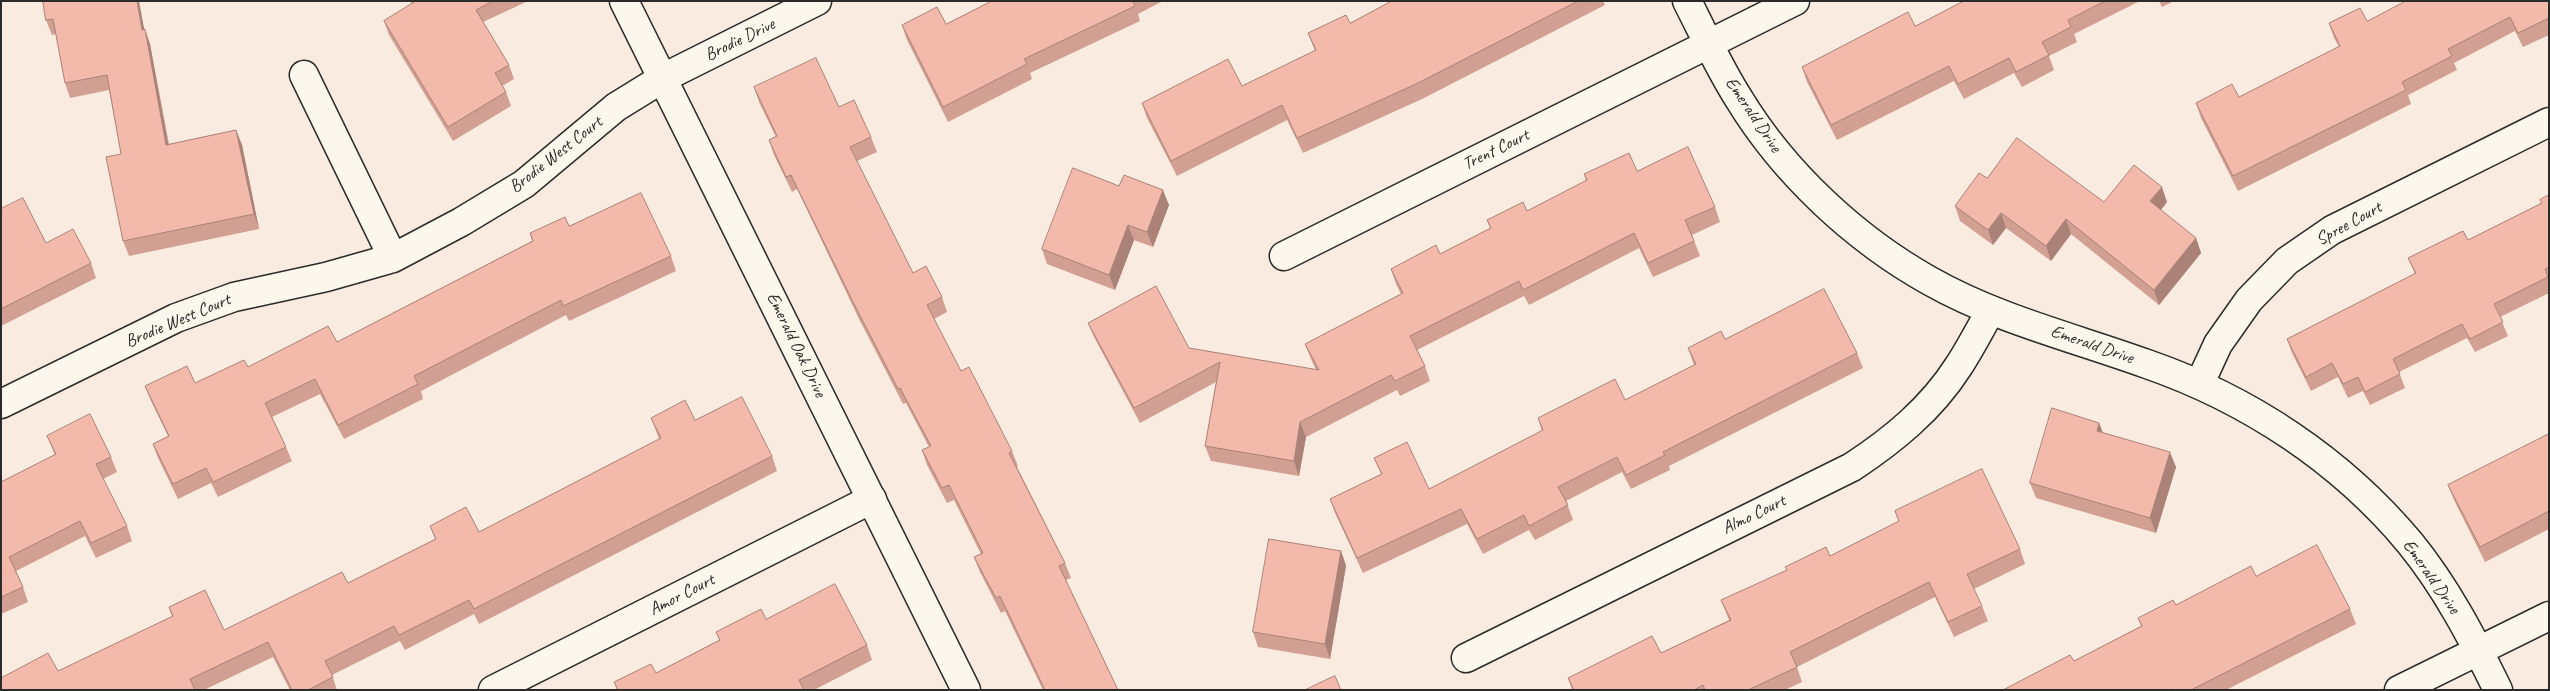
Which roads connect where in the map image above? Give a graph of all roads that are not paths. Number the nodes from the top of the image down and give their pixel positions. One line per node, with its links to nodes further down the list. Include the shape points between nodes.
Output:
1 (624, 1): 7 (street, Emerald Oak Drive)
2 (817, 1): 7 (street, Brodie Drive)
3 (1687, 1): 5 (street, Emerald Drive)
4 (1795, 1): 5 (street, Trent Court)
5 (1709, 44): 9 (street, Trent Court); 11 (street, Emerald Drive, via 1739,100 1772,146 1817,196 1875,245 1930,281)
6 (304, 75): 10 (street)
7 (663, 78): 10 (street, Brodie West Court, via 616,107 524,184); 14 (street, Emerald Oak Drive)
8 (2549, 122): 12 (street, Spree Court, via 2332,230 2287,261 2249,300 2218,344)
9 (1284, 256)
10 (393, 258): 13 (street, Brodie West Court, via 234,297 176,318)
11 (1990, 310): 12 (street, Emerald Drive); 17 (street, Almo Court, via 1958,368 1922,413 1889,442 1852,467)
12 (2200, 384): 16 (street, Emerald Drive, via 2268,421 2317,454 2362,492 2410,543 2455,608)
13 (1, 404)
14 (872, 499): 18 (street, Amor Court); 19 (street, Emerald Oak Drive)
15 (2549, 616): 16 (street)
16 (2479, 650): 20 (street); 21 (street, Emerald Drive)
17 (1466, 658)
18 (493, 690)
19 (966, 690)
20 (2400, 690)
21 (2498, 690)

